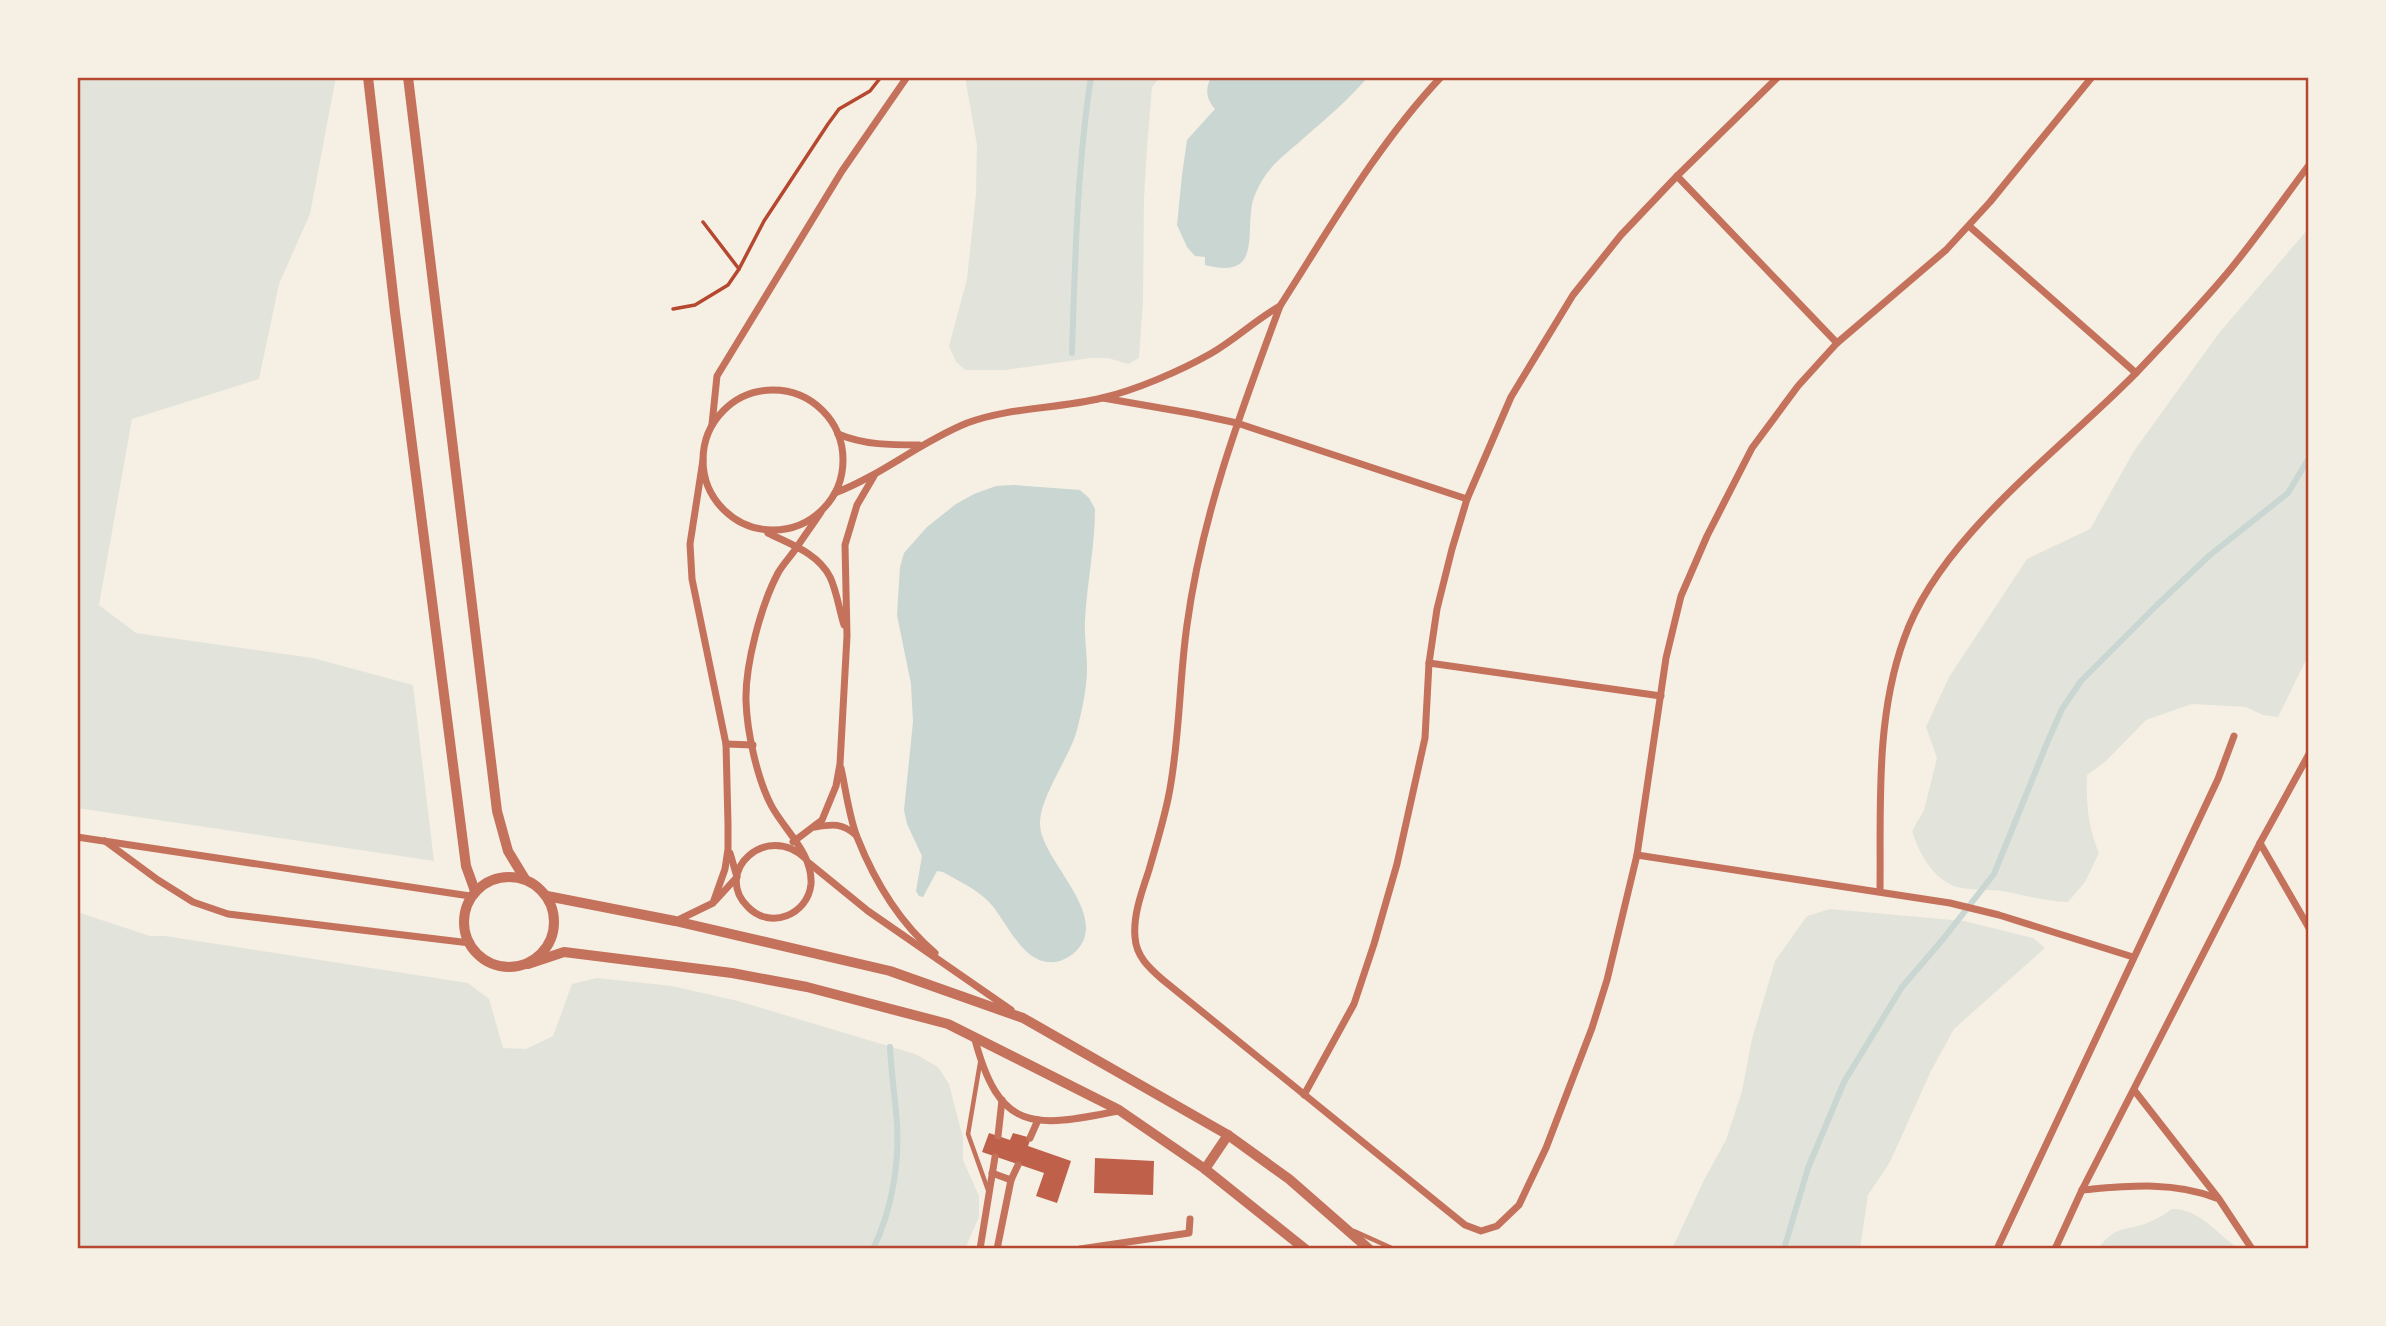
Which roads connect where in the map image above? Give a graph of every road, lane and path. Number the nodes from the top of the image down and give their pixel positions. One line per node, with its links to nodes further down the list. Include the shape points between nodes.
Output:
1 (368, 77): 50 (street)
2 (408, 77): 48 (street, via 497,811 508,850)
3 (881, 77): 12 (path, via 870,91 839,109 764,221)
4 (907, 77): 19 (street, via 842,171 717,376)
5 (1441, 77): 13 (street, via 1353,191)
6 (1778, 77): 9 (street)
7 (2092, 77): 11 (street)
8 (2309, 165): 16 (street, via 2228,272)
9 (1677, 176): 15 (street); 25 (street, via 1573,295 1511,397)
10 (703, 222): 12 (path)
11 (1969, 226): 15 (street); 16 (street)
12 (739, 270): 14 (path, via 728,285 695,305)
13 (1280, 306): 17 (street, via 1210,354); 18 (street)
14 (673, 309)
15 (1837, 343): 31 (street, via 1752,448 1706,536 1681,596)
16 (2136, 373): 49 (street, via 1989,514 1922,600 1904,637 1889,689 1882,761)
17 (1102, 398): 18 (street); 21 (street, via 1017,410 968,423)
18 (1237, 424): 25 (street); 63 (street, via 1217,484 1197,574 1169,794 1141,896 1135,941 1140,956 1163,980)
19 (712, 425): 20 (street, via 737,399 772,390 807,398 825,413); 22 (street)
20 (838, 434): 21 (street, via 883,445); 24 (street, via 843,470)
21 (920, 445): 23 (street)
22 (703, 460): 27 (street, via 707,485 720,507 739,523); 33 (street, via 690,544 692,579)
23 (875, 474): 24 (street); 29 (street, via 857,505 845,545)
24 (835, 493): 26 (street)
25 (1467, 499): 30 (street, via 1437,609)
26 (821, 512): 27 (street, via 800,526); 28 (street)
27 (763, 531): 28 (street)
28 (797, 547): 29 (street, via 817,559 829,576); 34 (street, via 779,570 758,625 746,700)
29 (848, 636): 36 (street)
30 (1429, 663): 31 (street); 63 (street, via 1425,738 1374,944 1354,1004)
31 (1661, 696): 45 (street)
32 (2234, 736): 56 (street)
33 (726, 744): 34 (street); 44 (street)
34 (753, 745): 41 (street, via 771,805)
35 (2309, 754): 42 (street)
36 (840, 764): 37 (street, via 833,797); 38 (street)
37 (815, 827): 38 (street, via 845,826); 41 (street)
38 (856, 835): 58 (street, via 872,873 915,934)
39 (77, 837): 40 (street)
40 (105, 840): 50 (street); 55 (street, via 192,901 228,914)
41 (795, 841): 43 (street); 46 (street)
42 (2260, 843): 54 (street); 62 (street)
43 (786, 847): 46 (street); 47 (street, via 768,845 751,853)
44 (728, 849): 47 (street); 52 (street)
45 (1637, 855): 49 (street); 63 (street, via 1592,1028 1546,1148 1518,1205 1497,1226 1476,1231 1465,1225)
46 (808, 861): 47 (street, via 811,883 806,900 785,917 767,918 750,910 740,895); 58 (street, via 868,911)
47 (737, 877): 52 (street)
48 (525, 879): 50 (street, via 499,878); 51 (street)
49 (1880, 891): 56 (street, via 2000,915)
50 (473, 894): 55 (street, via 465,917)
51 (547, 896): 53 (street); 57 (street, via 555,921 553,934 548,946)
52 (713, 903): 53 (street)
53 (675, 921): 59 (street, via 890,971)
54 (2309, 928)
55 (470, 943): 57 (street, via 478,954 501,967)
56 (2133, 957): 86 (street)
57 (528, 964): 60 (street, via 564,952 732,973 807,987 948,1024)
58 (969, 981): 59 (street)
59 (1023, 1018): 67 (street)
60 (974, 1036): 61 (street); 65 (street)
61 (981, 1063): 64 (street); 76 (lane, via 968,1134)
62 (2134, 1090): 75 (street); 77 (street)
63 (1304, 1095)
64 (1002, 1099): 66 (street, via 1017,1115); 68 (street)
65 (1119, 1110): 66 (street, via 1063,1122); 72 (street)
66 (1038, 1120): 69 (street)
67 (1228, 1135): 72 (street); 79 (street)
68 (998, 1136)
69 (1030, 1138)
70 (995, 1157): 73 (street)
71 (1018, 1165): 74 (street)
72 (1205, 1169): 83 (street)
73 (992, 1173): 74 (street); 76 (street)
74 (1011, 1180): 81 (street)
75 (2082, 1190): 77 (street, via 2149,1185 2195,1190); 87 (street)
76 (989, 1192): 80 (street)
77 (2218, 1199): 88 (street)
78 (1190, 1219): 82 (street, via 1189,1233)
79 (1346, 1227): 84 (street); 85 (lane)
80 (980, 1249)
81 (997, 1249)
82 (1080, 1249)
83 (1305, 1249)
84 (1369, 1249)
85 (1394, 1249)
86 (1997, 1249)
87 (2055, 1249)
88 (2252, 1249)

